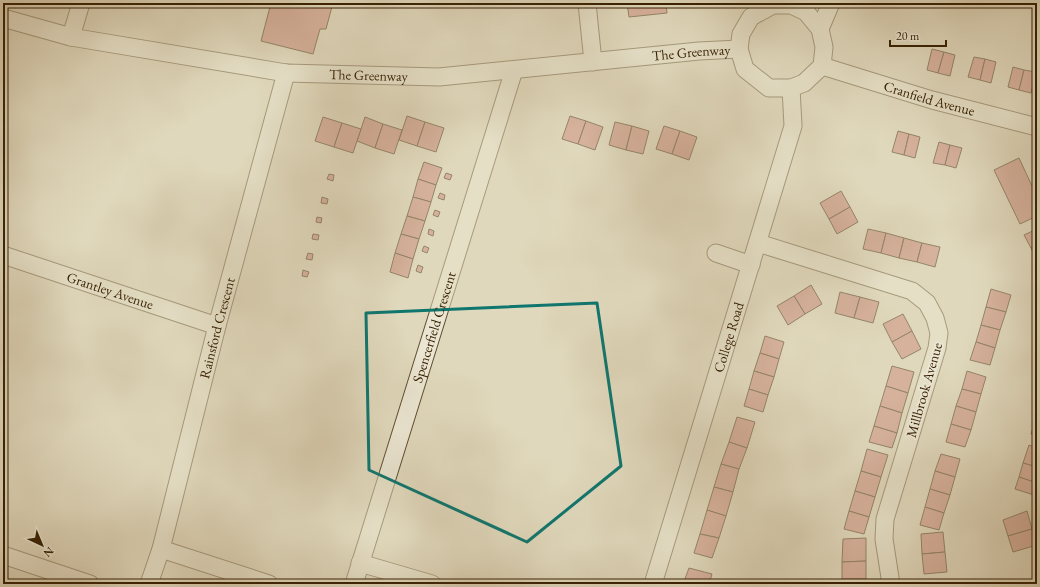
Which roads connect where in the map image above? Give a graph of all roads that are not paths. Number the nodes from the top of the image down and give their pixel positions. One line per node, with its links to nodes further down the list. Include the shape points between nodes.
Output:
1 (81, 3): 7 (street)
2 (587, 3): 9 (street)
3 (791, 4): 6 (street, via 806,12); 8 (street, via 773,5 751,17 741,34)
4 (829, 7): 6 (street)
5 (3, 18): 7 (street, The Greenway)
6 (820, 29): 10 (street, via 824,47)
7 (71, 37): 12 (street, The Greenway)
8 (739, 49): 9 (street, The Greenway); 13 (street, via 745,69 769,88)
9 (593, 62): 11 (street, The Greenway)
10 (822, 66): 13 (street, via 804,83); 14 (street, Cranfield Avenue, via 932,100)
11 (514, 70): 12 (street, The Greenway, via 439,77); 22 (street, Spencerfield Crescent)
12 (286, 73): 19 (street, Rainsford Crescent)
13 (791, 88): 15 (street, College Road, via 793,126)
14 (1037, 127)
15 (758, 243): 18 (street, College Road); 29 (street, Millbrook Avenue, via 912,291 927,303 935,318 940,333 937,348 885,519 884,539)
16 (716, 253): 18 (street)
17 (3, 255): 19 (street, Grantley Avenue)
18 (751, 265): 28 (street, College Road)
19 (217, 326): 20 (street, Rainsford Crescent)
20 (161, 549): 24 (street, Rainsford Crescent); 25 (street)
21 (3, 556): 23 (street)
22 (360, 563): 26 (street, Spencerfield Crescent); 27 (street)
23 (90, 584)
24 (149, 584)
25 (269, 584)
26 (354, 584)
27 (432, 584)
28 (653, 584)
29 (891, 584)

